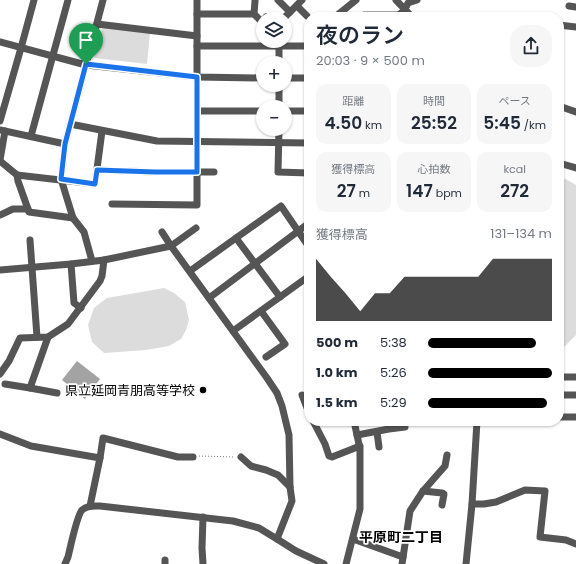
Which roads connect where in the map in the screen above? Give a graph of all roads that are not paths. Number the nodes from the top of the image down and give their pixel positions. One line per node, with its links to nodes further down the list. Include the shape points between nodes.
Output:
1 (34, 0): 29 (street)
2 (68, 0): 30 (street)
3 (103, 0): 20 (street)
4 (197, 0): 18 (street)
5 (255, 0): 19 (street)
6 (278, 0): 13 (street)
7 (302, 0): 11 (street)
8 (356, 0): 14 (street)
9 (396, 0): 12 (street)
10 (417, 0): 12 (street, via 408,3)
11 (297, 6): 13 (street); 17 (street)
12 (405, 9): 15 (street); 16 (street)
13 (290, 12)
14 (341, 12)
15 (403, 12)
16 (408, 12)
17 (304, 13)
18 (197, 14): 19 (street); 23 (street)
19 (254, 14)
20 (97, 24): 23 (street); 31 (street)
21 (564, 25): 22 (street)
22 (576, 26)
23 (197, 36): 27 (street)
24 (0, 42): 29 (street)
25 (256, 45): 27 (street)
26 (292, 45): 28 (street)
27 (197, 46): 32 (street)
28 (304, 46)
29 (21, 48): 30 (street); 42 (street)
30 (54, 57): 31 (street); 46 (street)
31 (86, 64): 32 (street); 43 (street)
32 (197, 77): 33 (street); 37 (street)
33 (256, 78)
34 (292, 78): 35 (street)
35 (304, 78)
36 (564, 108): 41 (street)
37 (198, 111): 38 (street); 48 (street)
38 (256, 111)
39 (292, 111): 40 (street)
40 (304, 111)
41 (576, 112)
42 (0, 121)
43 (70, 124): 45 (street); 51 (street)
44 (2, 130): 46 (street); 52 (street)
45 (102, 131): 48 (street, via 157,141); 55 (street)
46 (31, 136): 51 (street)
47 (278, 136): 49 (street)
48 (197, 142): 49 (street); 56 (street)
49 (278, 142): 50 (street); 58 (street, via 278,172)
50 (304, 143)
51 (65, 144): 60 (street)
52 (0, 161): 59 (street)
53 (564, 164): 54 (street)
54 (576, 168)
55 (97, 170): 56 (street); 60 (street, via 95,184)
56 (197, 172): 57 (street); 61 (street, via 197,205)
57 (214, 172)
58 (304, 173)
59 (17, 174): 60 (street); 62 (street)
60 (61, 179): 64 (street)
61 (112, 204)
62 (28, 209): 63 (street, via 14,209); 64 (street, via 29,212)
63 (0, 214)
64 (73, 218): 74 (street, via 84,232)
65 (304, 226): 67 (street)
66 (196, 228): 72 (street)
67 (298, 231): 69 (street, via 281,206); 71 (street); 76 (street)
68 (162, 232): 72 (street)
69 (236, 238): 76 (street); 79 (street)
70 (30, 240): 77 (street)
71 (304, 240)
72 (171, 246): 73 (street); 79 (street)
73 (104, 260): 74 (street); 83 (street, via 100,281)
74 (92, 261): 75 (street)
75 (71, 264): 77 (street); 83 (street, via 74,304)
76 (255, 264): 81 (street); 82 (street)
77 (32, 267): 78 (street); 86 (street)
78 (0, 270)
79 (190, 271): 81 (street)
80 (304, 280): 82 (street)
81 (209, 298): 85 (street)
82 (280, 298): 84 (street)
83 (81, 308): 87 (street, via 68,324)
84 (262, 311): 85 (street); 88 (street, via 285,344)
85 (233, 331): 114 (street, via 268,378 282,406 289,435)
86 (37, 337): 87 (street); 89 (street, via 20,338)
87 (48, 337): 93 (street)
88 (266, 358)
89 (0, 374)
90 (564, 377): 91 (street)
91 (576, 377)
92 (5, 384): 93 (street)
93 (30, 388): 94 (street)
94 (57, 393)
95 (302, 394): 98 (street)
96 (564, 395): 97 (street)
97 (576, 395)
98 (304, 399)
99 (576, 417): 100 (street)
100 (564, 418)
101 (315, 426): 108 (street, via 329,456)
102 (355, 426): 107 (street)
103 (477, 426): 116 (street)
104 (405, 427): 105 (street)
105 (377, 432): 107 (street); 109 (street)
106 (0, 434): 113 (street, via 31,446)
107 (357, 435): 108 (street)
108 (360, 446): 121 (street, via 360,509)
109 (379, 447)
110 (447, 455): 115 (street, via 445,466)
111 (193, 457): 113 (street, via 178,457 103,438)
112 (240, 457): 114 (street, via 251,466 278,475)
113 (100, 458): 118 (street)
114 (290, 487): 120 (street, via 292,501)
115 (423, 491): 117 (street, via 444,494); 123 (street, via 410,511)
116 (472, 504): 122 (street, via 496,502 526,490 545,491 540,537 566,540); 129 (street)
117 (442, 505)
118 (90, 506): 119 (street); 125 (street, via 80,513)
119 (203, 517): 120 (street, via 254,526); 126 (street)
120 (277, 539): 124 (street)
121 (353, 539): 123 (street); 128 (street)
122 (576, 544)
123 (402, 561)
124 (312, 562): 127 (street)
125 (65, 564)
126 (203, 564)
127 (324, 564)
128 (346, 564)
129 (466, 564)

